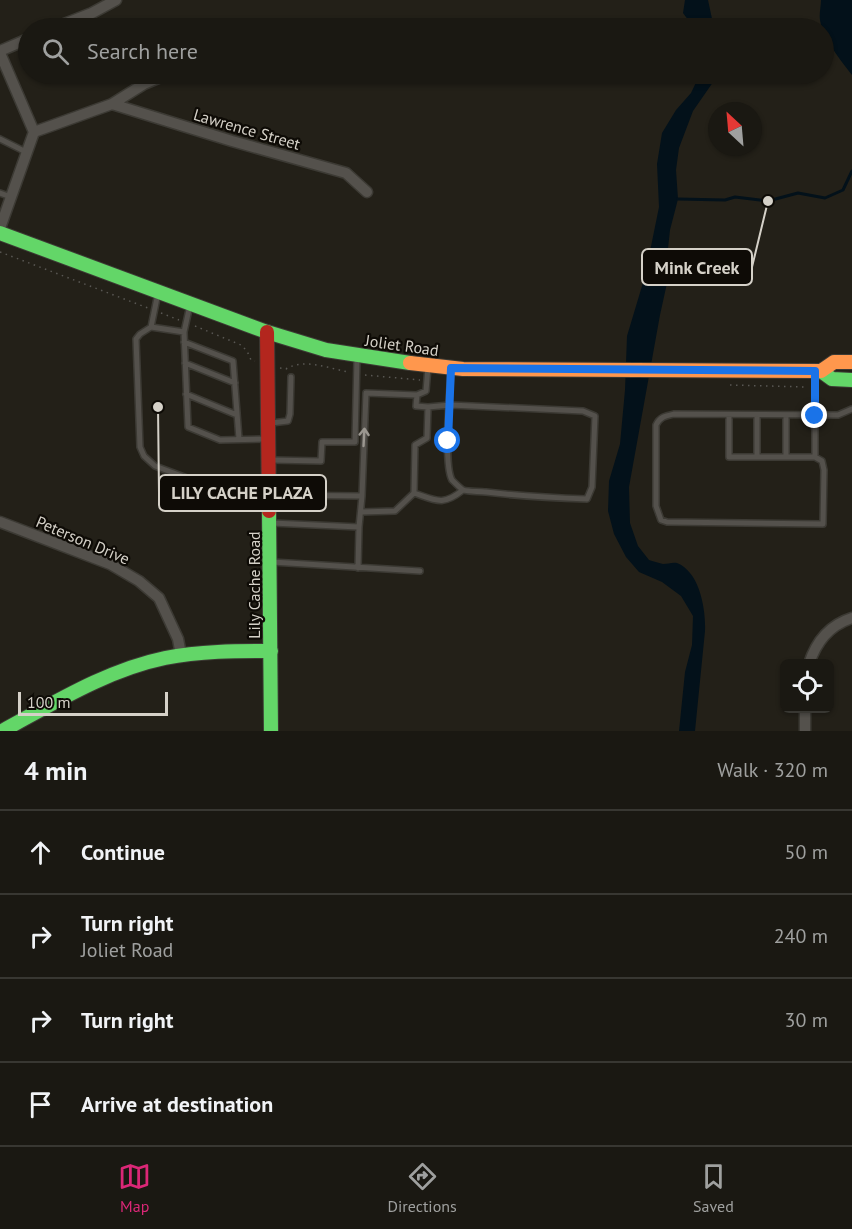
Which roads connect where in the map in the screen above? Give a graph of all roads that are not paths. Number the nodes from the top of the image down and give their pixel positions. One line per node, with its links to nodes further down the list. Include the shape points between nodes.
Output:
1 (116, 0): 2 (street)
2 (79, 18)
3 (18, 44): 4 (street)
4 (0, 52): 7 (street)
5 (144, 84): 6 (street)
6 (112, 104): 7 (street); 10 (street, Lawrence Street, via 346,173)
7 (34, 132): 9 (street)
8 (0, 138): 9 (lane)
9 (26, 152): 11 (street)
10 (368, 192)
11 (5, 195): 12 (street)
12 (0, 228)
13 (0, 233): 14 (main road, Joliet Road)
14 (158, 291): 15 (main road, Joliet Road); 16 (lane)
15 (191, 303): 17 (lane); 18 (main road, Joliet Road)
16 (151, 327): 17 (lane); 49 (lane, via 136,339 140,447 144,456 155,466 235,496)
17 (184, 332): 19 (lane)
18 (267, 332): 20 (main road, Joliet Road); 39 (main road, Lily Cache Road)
19 (184, 342): 22 (lane); 28 (lane, via 233,360)
20 (357, 356): 23 (main road, Joliet Road); 45 (lane, via 355,442 322,442 321,461)
21 (852, 362): 25 (main road, Joliet Road, via 834,362)
22 (185, 363): 28 (lane); 29 (lane)
23 (428, 366): 24 (main road, Joliet Road); 30 (lane, via 426,391)
24 (451, 368): 25 (main road, Joliet Road); 31 (lane)
25 (818, 371): 27 (main road, Joliet Road, via 832,379); 38 (lane)
26 (291, 377): 39 (lane, via 288,421)
27 (852, 380)
28 (235, 383): 34 (lane)
29 (186, 394): 34 (lane); 40 (lane, via 188,428 220,440)
30 (417, 395): 32 (lane, via 416,406); 48 (lane, one-way to 30, via 366,393)
31 (450, 405): 32 (lane); 46 (lane, via 448,463 452,480); 46 (lane, via 583,411 595,416 592,487 587,499)
32 (428, 406): 47 (lane, via 427,438 415,445)
33 (852, 409): 38 (lane, via 838,415)
34 (237, 415): 40 (lane)
35 (729, 415): 36 (lane); 42 (lane, via 729,457); 44 (lane, via 674,414 659,420 656,506 661,520 823,524 824,463)
36 (758, 415): 37 (lane); 42 (lane)
37 (786, 415): 38 (lane); 43 (lane)
38 (815, 416): 44 (lane)
39 (269, 424): 41 (main road, Lily Cache Road)
40 (239, 439): 41 (lane)
41 (269, 439): 45 (main road, Lily Cache Road)
42 (757, 457): 43 (lane)
43 (786, 457): 44 (lane)
44 (815, 457)
45 (269, 460): 49 (main road, Lily Cache Road)
46 (463, 490): 47 (lane, via 443,502)
47 (414, 493): 50 (lane, via 395,511)
48 (362, 496): 49 (lane); 50 (lane)
49 (270, 499): 52 (main road, Lily Cache Road)
50 (361, 512): 53 (lane)
51 (0, 522): 59 (street, Peterson Drive, via 110,564 139,581 159,598)
52 (270, 523): 53 (lane); 54 (main road, Lily Cache Road)
53 (359, 527): 55 (lane)
54 (270, 562): 55 (lane); 58 (main road, Lily Cache Road)
55 (358, 568): 56 (lane)
56 (420, 571)
57 (852, 618): 60 (street, via 829,630)
58 (271, 651): 59 (main road); 63 (main road, Lily Cache Road)
59 (181, 655): 62 (main road, via 98,680)
60 (811, 659)
61 (805, 713): 64 (street)
62 (2, 731)
63 (272, 731)
64 (805, 731)

